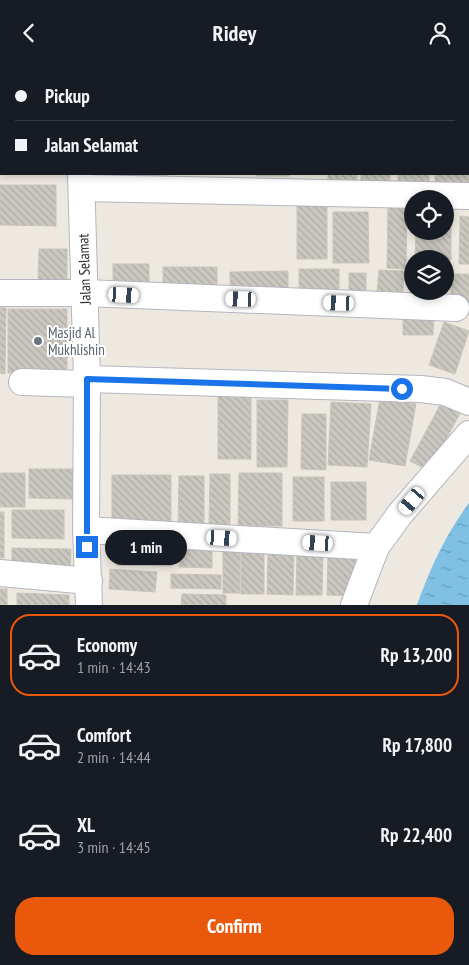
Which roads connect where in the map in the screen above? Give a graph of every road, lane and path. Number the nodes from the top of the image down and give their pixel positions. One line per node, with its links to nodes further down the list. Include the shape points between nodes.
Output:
1 (81, 181): 2 (street, via 115,187); 4 (street, Jalan Selamat)
2 (469, 196)
3 (0, 293): 4 (street)
4 (85, 293): 5 (street); 6 (street, Jalan Selamat)
5 (456, 308)
6 (87, 381): 7 (street); 8 (street, via 421,389 445,391); 10 (street, Jalan Selamat)
7 (22, 382)
8 (469, 402)
9 (469, 434): 11 (street)
10 (86, 530): 11 (street); 13 (street, Jalan Selamat)
11 (376, 547): 14 (street)
12 (0, 573): 13 (street)
13 (89, 593)
14 (354, 605)

